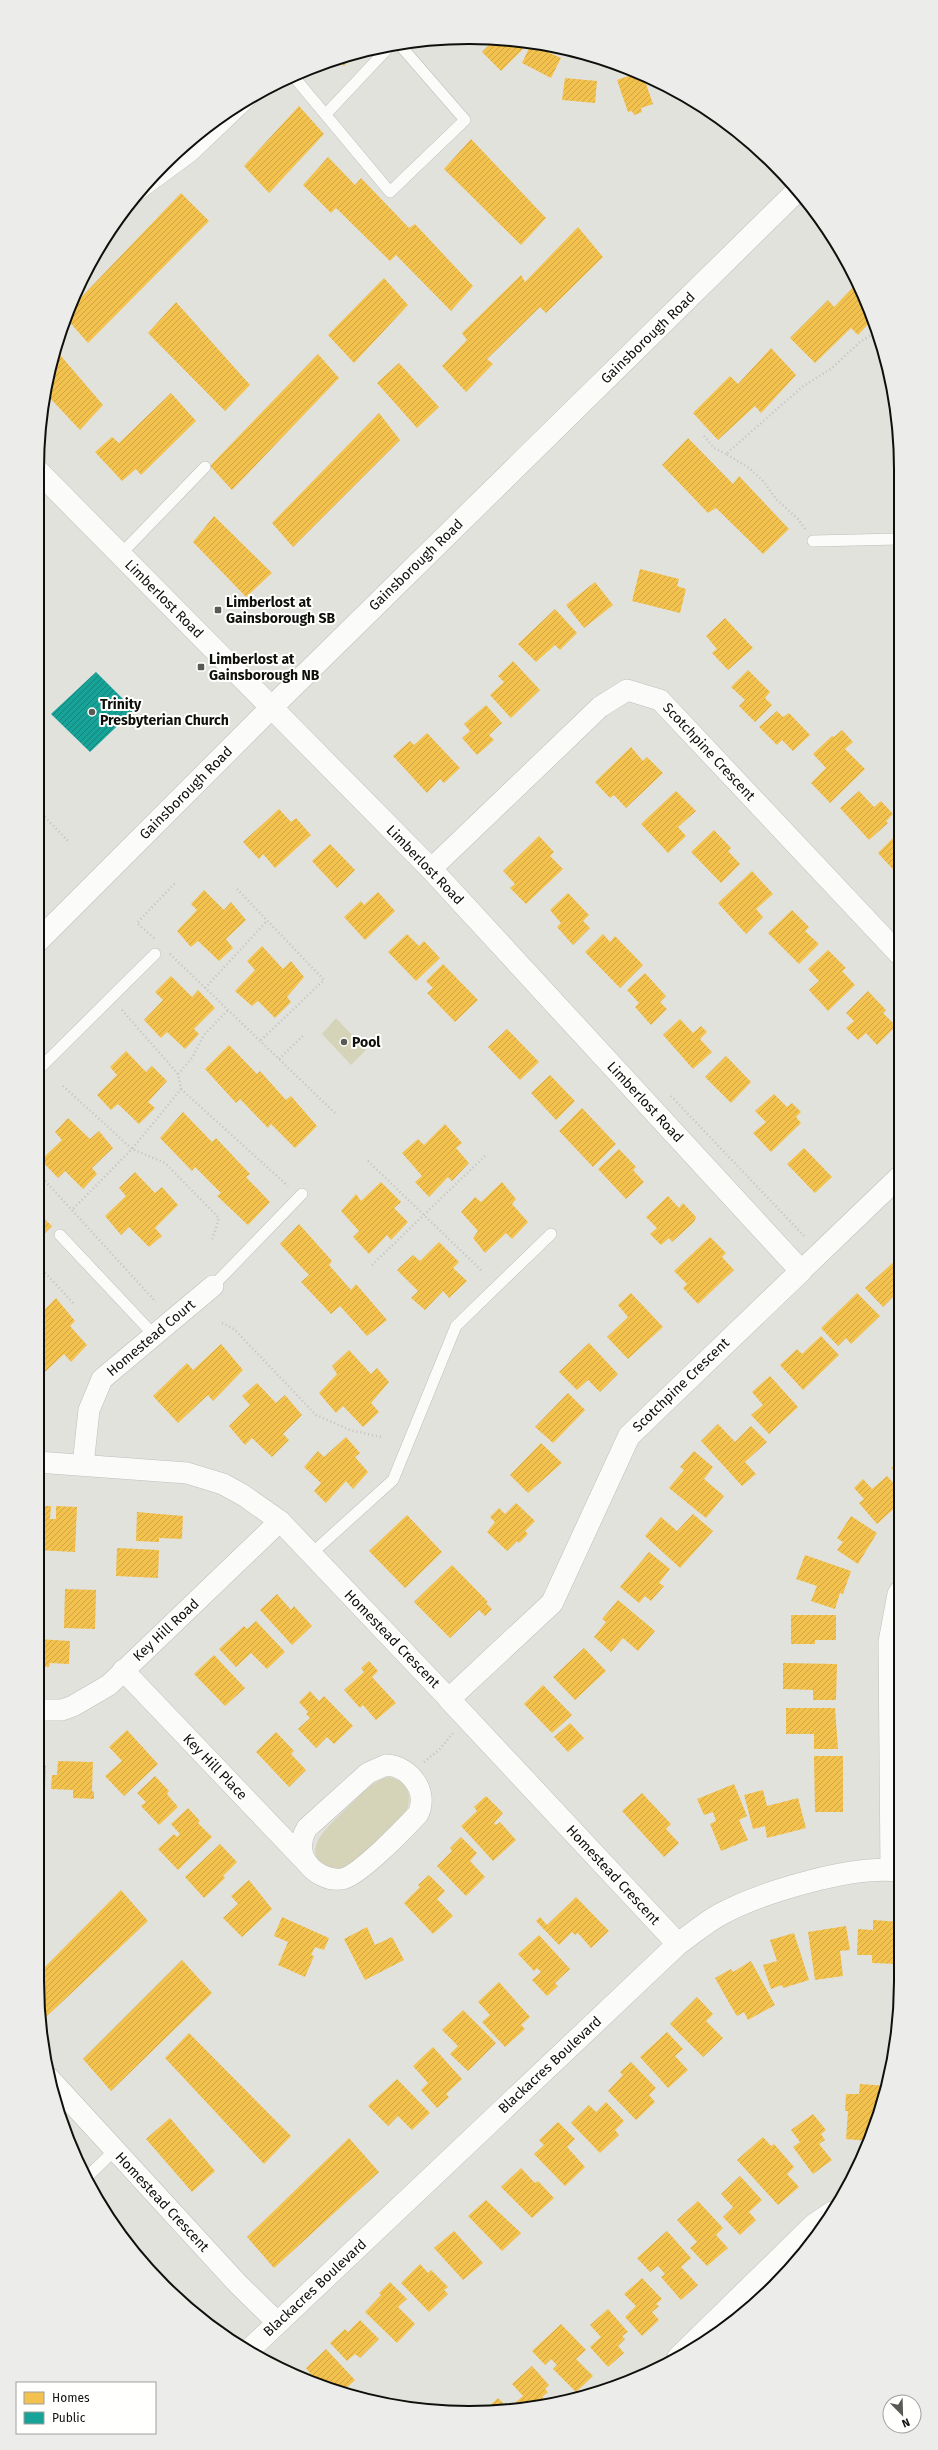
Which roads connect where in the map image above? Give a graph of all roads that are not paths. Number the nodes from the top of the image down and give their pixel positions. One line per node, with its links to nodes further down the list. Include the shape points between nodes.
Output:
1 (404, 49): 5 (lane, via 465,120 390,192)
2 (384, 52): 5 (lane)
3 (297, 80): 5 (lane)
4 (236, 114): 6 (lane, via 193,155)
5 (326, 114)
6 (153, 184)
7 (793, 194): 13 (street, Gainsborough Road)
8 (205, 467): 12 (lane)
9 (44, 477): 12 (street, Limberlost Road)
10 (894, 540): 11 (lane)
11 (813, 541)
12 (120, 555): 13 (street, Limberlost Road)
13 (271, 708): 14 (street, Limberlost Road); 15 (street, Gainsborough Road)
14 (430, 869): 17 (street, Scotchpine Crescent, via 600,706 627,690 660,700); 23 (street, Limberlost Road)
15 (44, 935)
16 (160, 949): 18 (lane)
17 (894, 949)
18 (44, 1064)
19 (894, 1182): 23 (street, Scotchpine Crescent)
20 (302, 1194): 24 (lane)
21 (551, 1234): 29 (lane, via 456,1326 393,1480)
22 (60, 1235): 25 (lane)
23 (801, 1271): 32 (street, Scotchpine Crescent, via 629,1436 552,1603)
24 (213, 1286): 25 (street, Homestead Court)
25 (154, 1335): 27 (street, Homestead Court, via 102,1380 89,1410)
26 (44, 1462): 27 (street, Homestead Crescent)
27 (83, 1465): 28 (street, Homestead Crescent, via 186,1473 223,1484)
28 (280, 1521): 29 (street, Homestead Crescent); 31 (street, Key Hill Road)
29 (311, 1554): 32 (street, Homestead Crescent)
30 (894, 1615): 34 (street, via 889,1642)
31 (123, 1670): 33 (street, Key Hill Road, via 108,1685 74,1706 62,1710); 35 (street, Key Hill Place)
32 (449, 1699): 37 (street, Homestead Crescent)
33 (44, 1710)
34 (894, 1805)
35 (307, 1863): 35 (street, Key Hill Place, via 314,1870 333,1879 342,1879 360,1869 418,1814 422,1807 422,1798 415,1781 403,1768 386,1765 368,1774 307,1828 302,1836 301,1845)
36 (894, 1870): 37 (street, Blackacres Boulevard, via 832,1876 773,1892 720,1914)
37 (678, 1944): 42 (street, Blackacres Boulevard)
38 (57, 2087): 39 (street, Homestead Crescent)
39 (115, 2150): 40 (lane); 42 (street, Homestead Crescent, via 238,2284)
40 (90, 2174)
41 (820, 2221): 43 (street)
42 (278, 2323): 44 (street, Blackacres Boulevard)
43 (695, 2341)
44 (253, 2347)

